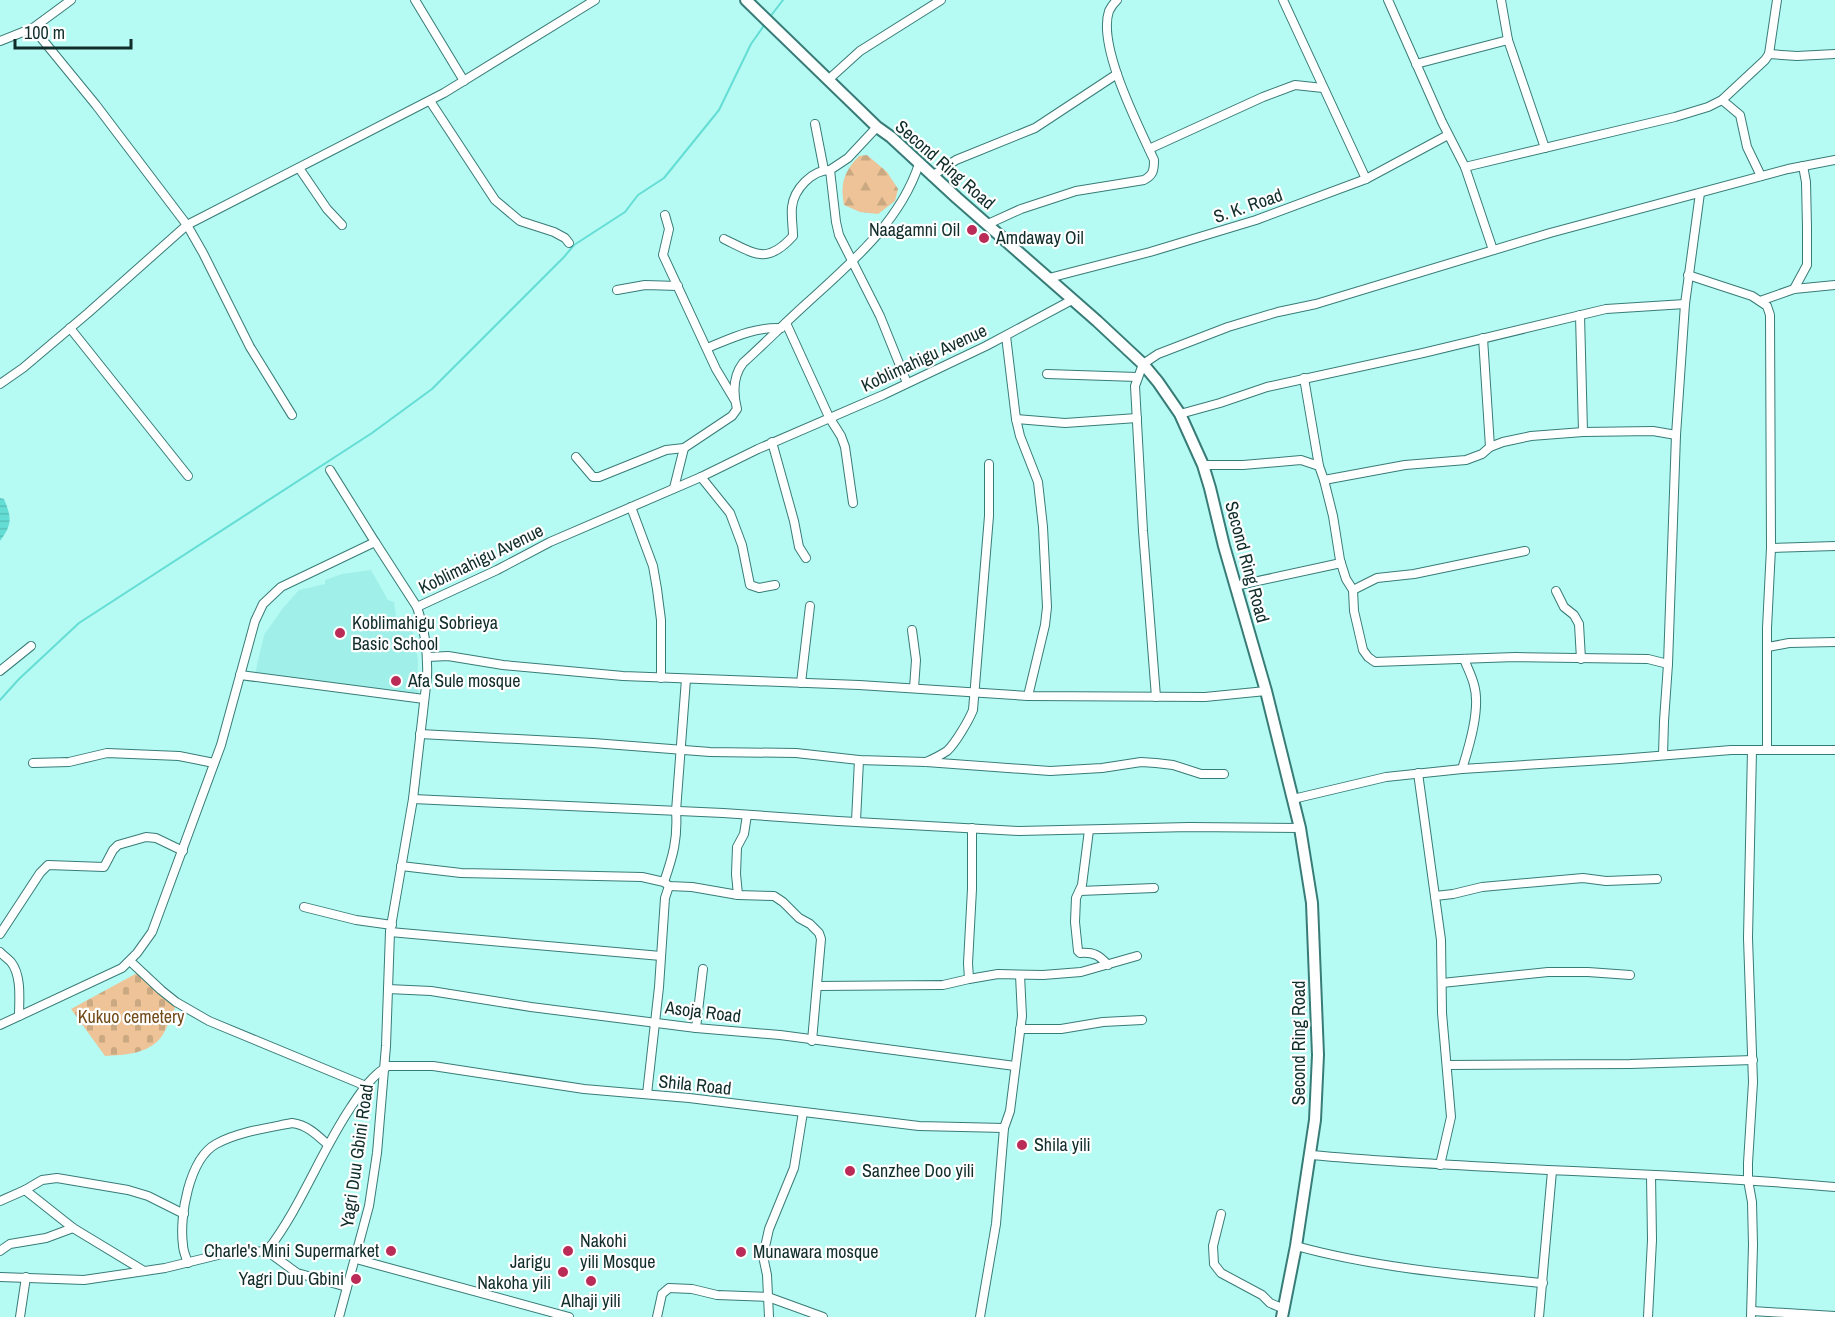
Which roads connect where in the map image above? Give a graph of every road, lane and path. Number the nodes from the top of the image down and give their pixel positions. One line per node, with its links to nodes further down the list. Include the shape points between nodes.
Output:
1 (71, 0): 11 (street)
2 (415, 0): 19 (street)
3 (595, 0): 19 (street)
4 (746, 0): 18 (street, Second Ring Road)
5 (941, 0): 18 (street, via 860,51)
6 (1117, 0): 17 (street, via 1110,9 1107,26)
7 (1283, 0): 20 (street)
8 (1388, 0): 16 (street)
9 (1501, 0): 12 (street)
10 (1777, 0): 14 (street)
11 (33, 28): 13 (street); 40 (street)
12 (1508, 40): 16 (street); 26 (street)
13 (0, 41)
14 (1769, 54): 15 (street); 21 (street)
15 (1835, 54)
16 (1416, 64): 25 (street)
17 (1117, 74): 27 (street); 34 (street, via 1035,128 956,160)
18 (828, 80): 24 (street, Second Ring Road)
19 (464, 81): 22 (street)
20 (1323, 88): 27 (street, via 1295,85); 36 (street)
21 (1722, 100): 26 (street, via 1675,117); 35 (street, via 1740,115)
22 (430, 101): 32 (street); 43 (street, via 495,200 520,221 554,232)
23 (815, 124): 33 (street)
24 (877, 127): 29 (street, Second Ring Road); 33 (street, via 848,158)
25 (1448, 135): 31 (street); 36 (street, S. K. Road)
26 (1545, 148): 31 (street)
27 (1149, 149): 39 (street, via 1154,172 1144,180 1076,191)
28 (1835, 160): 30 (street)
29 (919, 164): 34 (street, Second Ring Road); 45 (street, via 894,213)
30 (1803, 166): 35 (street); 50 (street, via 1807,265)
31 (1465, 167): 44 (street)
32 (299, 168): 40 (street); 41 (street)
33 (827, 170): 42 (street, via 807,180 796,194 792,207 793,236 781,249 766,255 754,253); 45 (street, via 836,222)
34 (932, 176): 39 (street, Second Ring Road)
35 (1761, 176): 37 (street)
36 (1366, 179): 47 (street, S. K. Road, via 1256,220)
37 (1700, 193): 44 (street); 46 (street)
38 (665, 215): 49 (street, via 669,228 663,255)
39 (988, 224): 47 (street, Second Ring Road)
40 (187, 225): 57 (street); 69 (street, via 250,347)
41 (342, 225)
42 (724, 239)
43 (569, 243)
44 (1493, 250): 61 (street, via 1228,327 1158,354)
45 (853, 263): 56 (street); 65 (street)
46 (1688, 275): 52 (street); 54 (street)
47 (1049, 278): 53 (street, Second Ring Road)
48 (1835, 285): 50 (street)
49 (678, 286): 51 (street, via 645,285); 60 (street)
50 (1794, 289): 52 (street)
51 (617, 290)
52 (1760, 301): 91 (street, via 1770,315)
53 (1066, 302): 58 (street, Koblimahigu Avenue); 61 (street, Second Ring Road, via 1097,321)
54 (1685, 304): 55 (street, via 1606,309); 74 (street)
55 (1580, 315): 59 (street); 73 (street)
56 (783, 326): 60 (street, via 751,330); 67 (street, via 738,370); 70 (street)
57 (70, 328): 66 (street); 83 (street)
58 (1006, 336): 65 (street, Koblimahigu Avenue); 72 (street)
59 (1483, 338): 64 (street); 76 (street)
60 (707, 348): 67 (street)
61 (1143, 364): 63 (street); 68 (street, Second Ring Road)
62 (1047, 374): 63 (street)
63 (1137, 377): 71 (street)
64 (1304, 378): 68 (street); 81 (street)
65 (907, 382): 70 (street, Koblimahigu Avenue)
66 (0, 384)
67 (735, 401): 77 (street, via 737,409 732,416)
68 (1180, 414): 80 (street, Second Ring Road)
69 (292, 415)
70 (829, 417): 75 (street, Koblimahigu Avenue); 87 (street, via 845,447)
71 (1137, 418): 72 (street, via 1065,423); 118 (street)
72 (1016, 419): 117 (street, via 1040,493 1047,608)
73 (1583, 432): 74 (street, via 1653,431); 76 (street, via 1531,436)
74 (1676, 435): 108 (street)
75 (772, 442): 84 (street, Koblimahigu Avenue); 93 (street, via 799,547)
76 (1491, 447): 85 (street, via 1466,460 1405,465)
77 (684, 448): 78 (street, via 666,450 599,477 593,477); 86 (street)
78 (576, 457)
79 (989, 464): 116 (street, via 989,516)
80 (1203, 465): 81 (street, via 1302,460); 96 (street, Second Ring Road)
81 (1319, 466): 85 (street)
82 (330, 470): 89 (street, Koblimahigu Avenue)
83 (188, 476)
84 (701, 477): 86 (street, Koblimahigu Avenue); 95 (street, via 730,513 750,585)
85 (1324, 480): 94 (street)
86 (674, 488): 88 (street, Koblimahigu Avenue)
87 (854, 503)
88 (631, 507): 100 (street, Koblimahigu Avenue); 111 (street, via 655,578 661,620)
89 (375, 542): 100 (street, Koblimahigu Avenue); 110 (street, via 273,593 258,613)
90 (1835, 546): 91 (street)
91 (1771, 548): 104 (street)
92 (1525, 551): 97 (street, via 1377,578)
93 (806, 558)
94 (1341, 563): 96 (street); 97 (street)
95 (775, 585)
96 (1235, 586): 115 (street, Second Ring Road)
97 (1353, 590): 106 (street, via 1363,650 1375,662)
98 (1556, 591): 107 (street, via 1579,624)
99 (810, 606): 113 (street)
100 (417, 607): 105 (street, Yagri Duu Gbini Road)
101 (912, 630): 114 (street)
102 (1835, 642): 104 (street)
103 (31, 646): 109 (street)
104 (1768, 647): 121 (street)
105 (428, 657): 111 (street); 119 (street, Yagri Duu Gbini Road)
106 (1464, 659): 107 (street); 130 (street, via 1476,700)
107 (1581, 659): 108 (street, via 1648,659)
108 (1668, 664): 125 (street)
109 (0, 671)
110 (240, 675): 119 (street); 129 (street)
111 (661, 678): 112 (street)
112 (686, 679): 113 (street); 124 (street)
113 (801, 683): 114 (street)
114 (914, 688): 116 (street)
115 (1266, 691): 118 (street); 134 (street, Second Ring Road)
116 (975, 692): 117 (street); 127 (street, via 968,723 947,751)
117 (1028, 696): 118 (street)
118 (1156, 697)
119 (424, 699): 120 (street, Yagri Duu Gbini Road)
120 (420, 734): 124 (street); 133 (street, Yagri Duu Gbini Road)
121 (1767, 749): 122 (street); 123 (street)
122 (1752, 750): 125 (street); 171 (street, via 1748,938)
123 (1835, 750)
124 (680, 751): 126 (street, via 796,753); 135 (street)
125 (1663, 754): 130 (street)
126 (860, 760): 127 (street); 137 (street)
127 (926, 762): 132 (street, via 1050,771 1141,762 1173,765 1202,774)
128 (33, 763): 129 (street, via 69,762 107,753 179,756)
129 (214, 764): 141 (street)
130 (1462, 769): 131 (street)
131 (1418, 773): 134 (street); 148 (street)
132 (1224, 774)
133 (413, 799): 135 (street); 142 (street, Yagri Duu Gbini Road)
134 (1293, 799): 139 (street, Second Ring Road)
135 (676, 811): 136 (street); 144 (street, via 677,830)
136 (747, 815): 137 (street); 147 (street, via 737,847)
137 (856, 821): 138 (street)
138 (972, 828): 140 (street); 160 (street)
139 (1300, 828): 140 (street); 180 (street, Second Ring Road, via 1312,903 1316,986 1318,1055)
140 (1089, 830): 146 (street)
141 (183, 851): 151 (street, via 146,837 118,845 104,867 48,865); 155 (street, via 152,932)
142 (401, 866): 144 (street, via 461,873 642,877); 150 (street, Yagri Duu Gbini Road)
143 (1657, 879): 148 (street, via 1583,878 1482,887)
144 (666, 884): 147 (street); 153 (street)
145 (1154, 888): 146 (street)
146 (1080, 891): 156 (street, via 1075,921 1078,951 1099,955)
147 (738, 895): 162 (street, via 774,896 819,933)
148 (1435, 896): 161 (street)
149 (304, 907): 150 (street)
150 (391, 929): 153 (street); 163 (street, Yagri Duu Gbini Road)
151 (0, 934)
152 (0, 952): 164 (street, via 16,973)
153 (661, 956): 166 (street)
154 (1137, 957): 156 (street)
155 (130, 961): 164 (street, via 113,973); 175 (street, via 176,1002 209,1021)
156 (1108, 965): 158 (street, via 1081,972)
157 (703, 969): 168 (street)
158 (1020, 975): 160 (street); 169 (street)
159 (1630, 975): 161 (street, via 1548,972)
160 (969, 979): 162 (street, via 943,985)
161 (1442, 982): 172 (street)
162 (818, 986): 170 (street)
163 (388, 989): 166 (street, Asoja Road); 174 (street, Yagri Duu Gbini Road)
164 (19, 1016): 167 (street)
165 (1142, 1020): 169 (street, via 1061,1029)
166 (655, 1021): 168 (street, Asoja Road); 176 (street)
167 (0, 1025)
168 (696, 1028): 170 (street, Asoja Road)
169 (1020, 1029): 173 (street)
170 (812, 1041): 173 (street, Asoja Road)
171 (1753, 1060): 172 (street); 184 (street)
172 (1447, 1065): 181 (street, via 1451,1117)
173 (1015, 1066): 178 (street)
174 (384, 1068): 175 (street); 176 (street, Shila Road, via 433,1066 573,1088); 194 (street, Yagri Duu Gbini Road, via 371,1190)
175 (366, 1086): 179 (street)
176 (646, 1094): 177 (street, Shila Road)
177 (803, 1112): 178 (street, Shila Road, via 919,1126); 201 (street, via 794,1168 766,1238 763,1256)
178 (1004, 1128): 211 (street, via 996,1224)
179 (327, 1144): 188 (street, via 312,1129 292,1123 216,1144 198,1165); 193 (street)
180 (1311, 1155): 181 (street); 191 (street, Second Ring Road)
181 (1440, 1165): 182 (street)
182 (1552, 1171): 183 (street); 199 (street)
183 (1651, 1175): 184 (street); 213 (street)
184 (1748, 1180): 185 (street); 203 (street, via 1753,1245)
185 (1835, 1187)
186 (25, 1190): 187 (street); 188 (street, via 49,1179 74,1180 148,1196); 190 (street)
187 (0, 1201)
188 (184, 1214): 195 (street, via 183,1245)
189 (1221, 1214): 202 (street, via 1213,1246 1214,1264 1221,1273 1262,1295)
190 (73, 1228): 192 (street, via 46,1238 10,1244); 196 (street)
191 (1296, 1245): 199 (street, via 1356,1260); 202 (street, Second Ring Road)
192 (0, 1251)
193 (267, 1251): 195 (street, via 222,1254); 200 (street, via 297,1273)
194 (356, 1259): 200 (street, Yagri Duu Gbini Road); 207 (street)
195 (188, 1263): 196 (street)
196 (144, 1271): 198 (street, via 84,1280)
197 (0, 1277): 198 (street)
198 (26, 1277): 205 (street)
199 (1543, 1283): 212 (street)
200 (347, 1287): 206 (street, Yagri Duu Gbini Road)
201 (768, 1297): 208 (street, via 669,1288 662,1294); 209 (street); 210 (street)
202 (1283, 1313)
203 (1751, 1314): 204 (street)
204 (1835, 1316)
205 (20, 1317)
206 (339, 1317)
207 (569, 1317)
208 (657, 1317)
209 (769, 1317)
210 (823, 1317)
211 (980, 1317)
212 (1539, 1317)
213 (1648, 1317)

